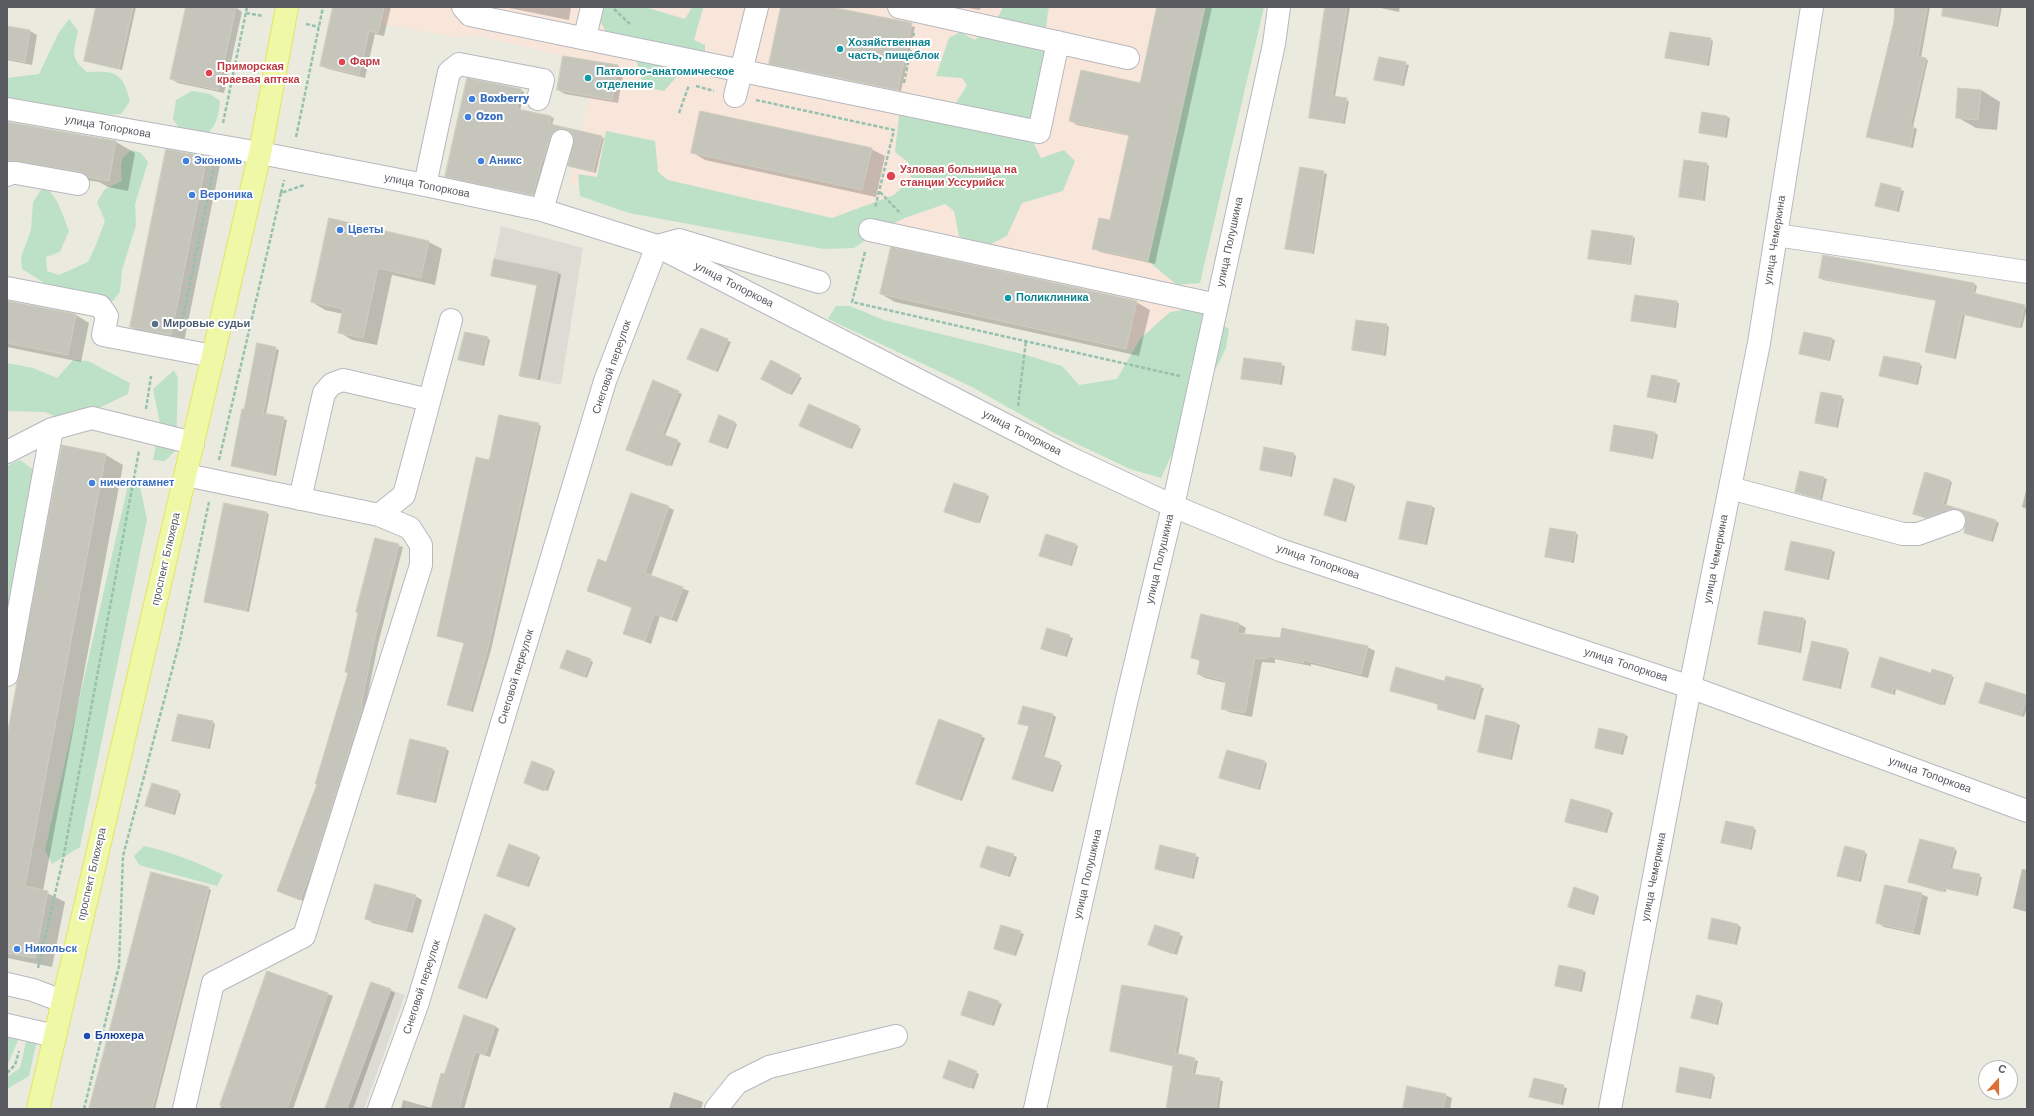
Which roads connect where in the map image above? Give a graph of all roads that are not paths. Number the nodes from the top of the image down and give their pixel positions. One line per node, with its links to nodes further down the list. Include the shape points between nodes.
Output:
1 (287, 7): 16 (main road, проспект Блюхера)
2 (463, 7): 8 (street, via 470,15)
3 (592, 7): 8 (street)
4 (757, 7): 11 (street)
5 (1279, 7): 27 (street, улица Полушкина, via 1274,44)
6 (1812, 7): 22 (street, улица Чемеркина)
7 (909, 9): 9 (street)
8 (584, 38): 11 (street)
9 (1058, 42): 10 (street); 11 (street, via 1039,132)
10 (1128, 58)
11 (742, 70): 12 (street)
12 (735, 96)
13 (538, 99): 19 (street, via 543,80 459,64 445,68)
14 (7, 109): 16 (street, улица Топоркова)
15 (562, 141): 20 (street)
16 (260, 153): 19 (street, улица Топоркова); 29 (main road, проспект Блюхера)
17 (7, 175): 18 (street, via 16,173)
18 (78, 184)
19 (425, 185): 20 (street, улица Топоркова)
20 (542, 210): 23 (street, улица Топоркова)
21 (870, 230): 27 (street)
22 (1776, 234): 24 (street); 35 (street, улица Чемеркина, via 1759,343)
23 (657, 246): 25 (street, via 679,240); 37 (street, улица Топоркова, via 1015,430); 50 (street, Снеговой переулок, via 605,381 417,1005)
24 (2027, 272)
25 (819, 282)
26 (7, 288): 29 (street, via 100,306 107,316 103,335)
27 (1217, 305): 37 (street, улица Полушкина)
28 (451, 320): 30 (street)
29 (213, 356): 32 (main road, проспект Блюхера)
30 (429, 400): 36 (street, via 343,380 332,384 324,393); 38 (street, via 404,495)
31 (52, 429): 32 (street, via 92,418); 33 (street); 40 (street)
32 (193, 443): 34 (main road, проспект Блюхера)
33 (7, 452)
34 (186, 475): 36 (street); 44 (main road, проспект Блюхера)
35 (1730, 488): 39 (street, via 1903,534 1918,534); 41 (street, улица Чемеркина)
36 (300, 499): 38 (street)
37 (1172, 506): 41 (street, улица Топоркова, via 1280,550); 52 (street, улица Полушкина)
38 (379, 515): 49 (street, via 410,528 421,545 422,565 304,936 213,983)
39 (1954, 522)
40 (7, 675)
41 (1690, 687): 42 (street, улица Топоркова); 53 (street, улица Чемеркина)
42 (2027, 811)
43 (7, 984): 44 (street)
44 (62, 1001): 46 (main road, проспект Блюхера)
45 (7, 1025): 46 (street)
46 (55, 1036): 48 (main road, проспект Блюхера)
47 (896, 1036): 51 (street, via 769,1067 737,1083)
48 (38, 1109)
49 (184, 1109)
50 (379, 1109)
51 (716, 1109)
52 (1035, 1109)
53 (1610, 1109)

